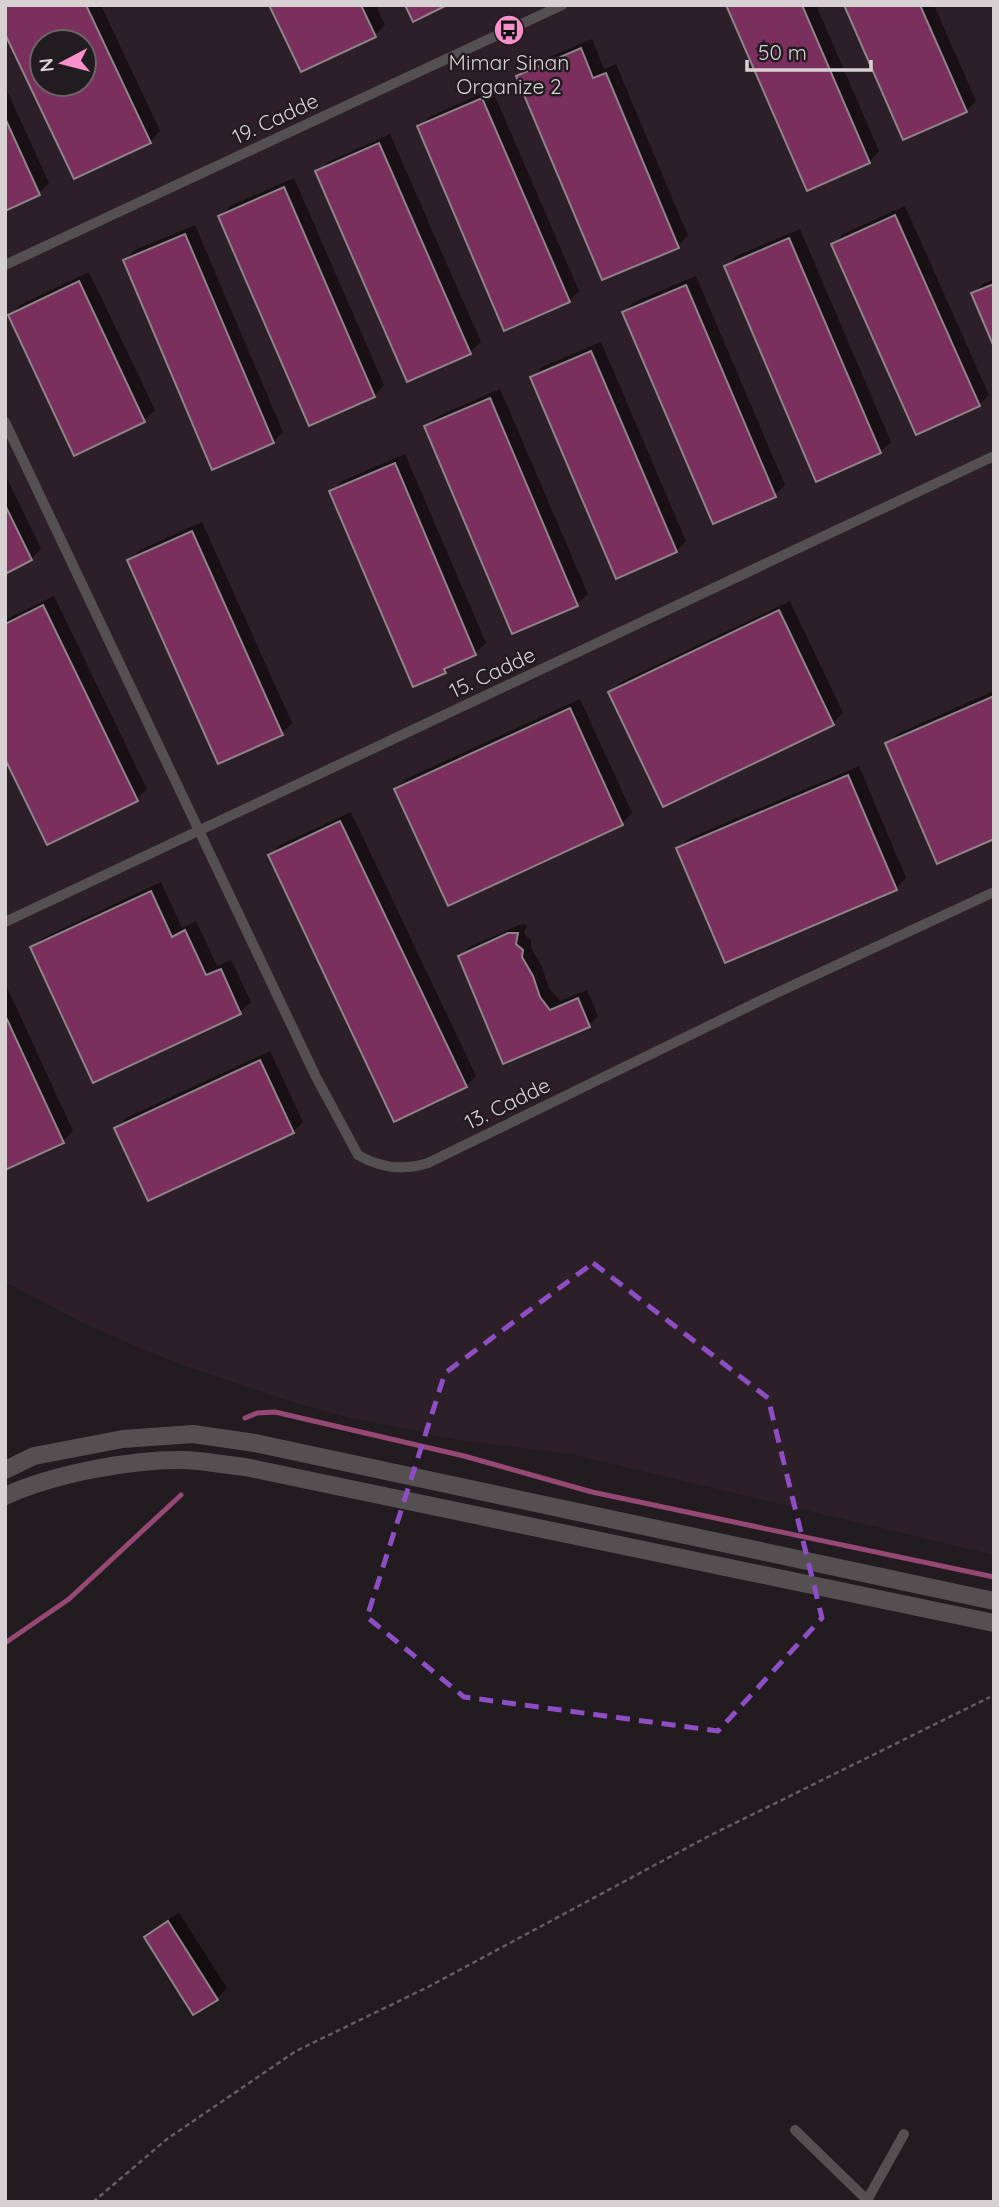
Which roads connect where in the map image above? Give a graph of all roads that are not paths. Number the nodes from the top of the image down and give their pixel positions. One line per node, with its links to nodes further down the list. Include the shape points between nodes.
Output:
1 (562, 5): 2 (lane, 19. Cadde)
2 (5, 265)
3 (5, 422): 5 (lane, 13. Cadde)
4 (994, 456): 5 (lane, 15. Cadde)
5 (201, 831): 6 (lane, 13. Cadde, via 316,1077 358,1155 397,1168 428,1163); 7 (lane, 15. Cadde)
6 (994, 892)
7 (5, 922)
8 (5, 1470): 10 (street, via 34,1456 123,1439 193,1434 254,1443)
9 (5, 1496): 11 (street, via 105,1467 181,1460 245,1467)
10 (994, 1601)
11 (994, 1623)
12 (795, 2130): 14 (lane)
13 (904, 2134): 14 (lane)
14 (866, 2201)

